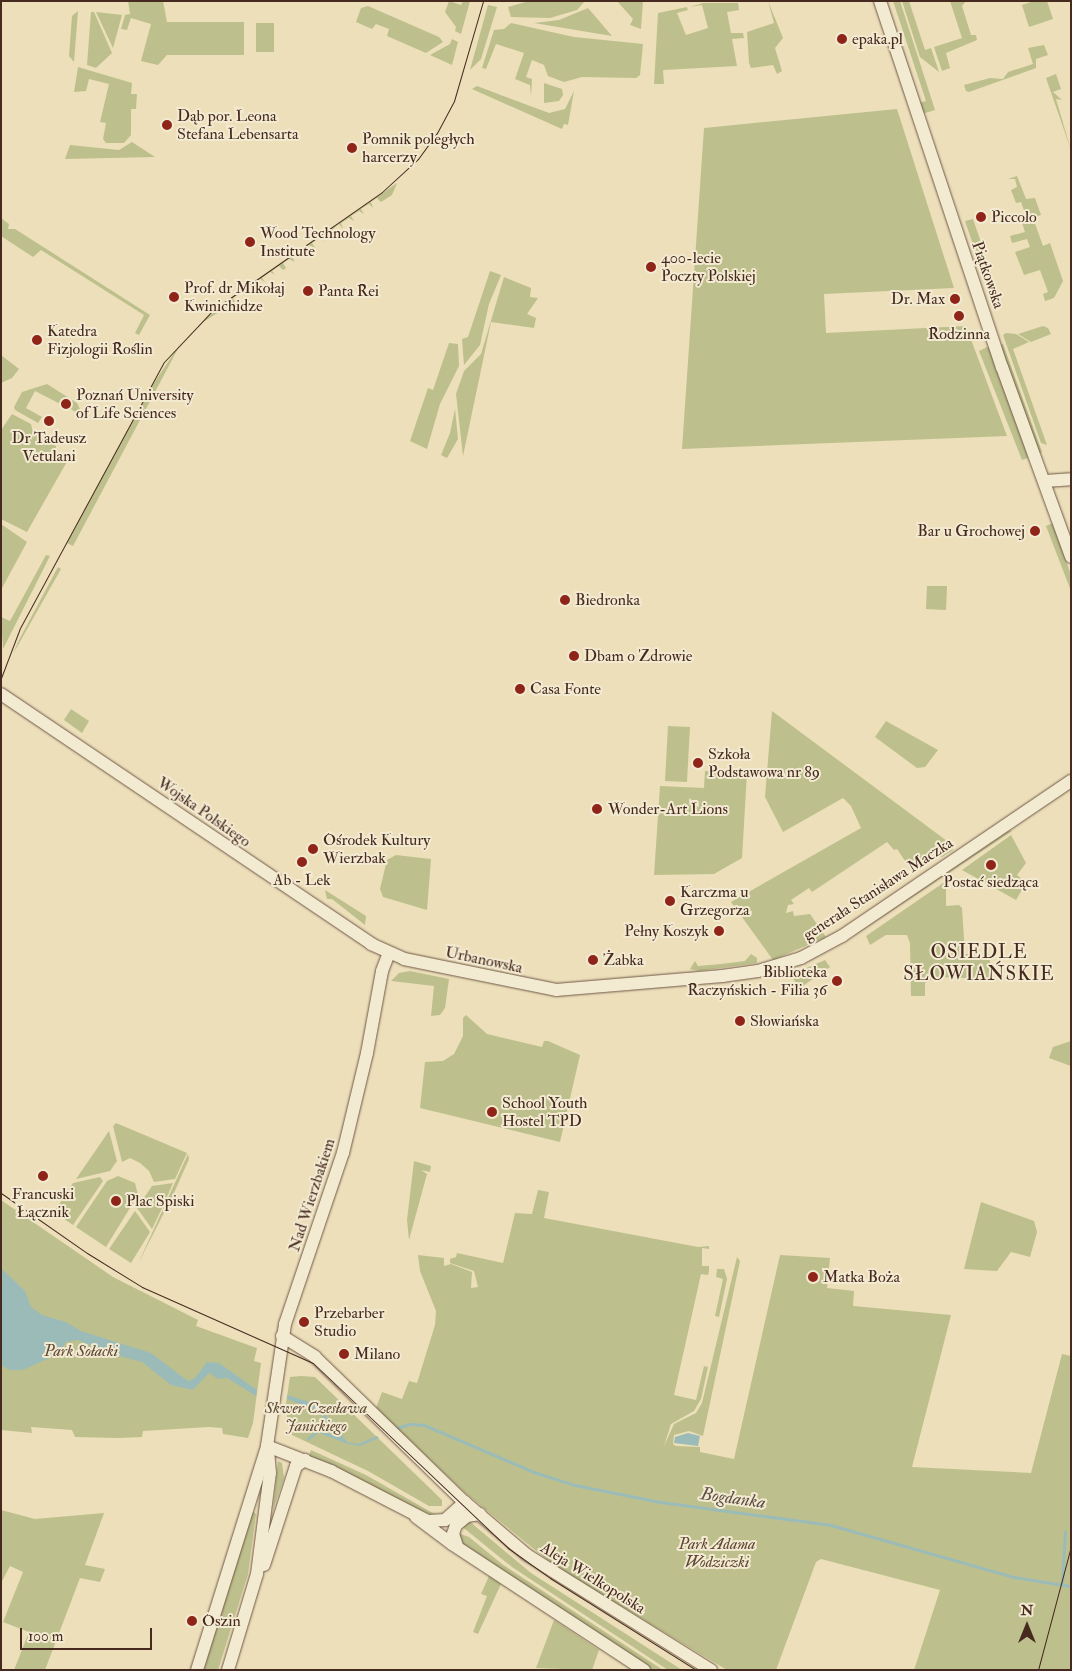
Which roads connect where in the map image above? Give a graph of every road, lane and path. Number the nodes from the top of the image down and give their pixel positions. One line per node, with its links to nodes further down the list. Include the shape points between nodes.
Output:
1 (880, 1): 3 (street, Piątkowska, via 1002,367)
2 (1071, 479): 3 (street)
3 (1045, 481): 4 (street, Piątkowska)
4 (1071, 556)
5 (1, 694): 7 (street, Wojska Polskiego, via 191,821 264,875)
6 (1069, 781): 8 (street, generała Stanisława Maczka, via 842,936 801,958 763,970 722,976)
7 (389, 953): 8 (street, Urbanowska, via 533,987); 9 (street, Nad Wierzbakiem, via 382,972 345,1147)
8 (573, 989)
9 (282, 1336): 10 (street, Nad Wierzbakiem); 12 (street, Aleja Wielkopolska, via 315,1357)
10 (267, 1446): 11 (street); 16 (street, Nad Wierzbakiem, via 270,1473); 17 (street, Nad Wierzbakiem)
11 (305, 1460): 14 (street); 16 (street, Nad Wierzbakiem, via 296,1466 264,1563)
12 (465, 1502): 13 (street, Aleja Wielkopolska); 14 (street, via 441,1522)
13 (480, 1514): 15 (street, via 467,1516 456,1524 453,1534); 20 (street, Aleja Wielkopolska, via 541,1565)
14 (416, 1517): 15 (street)
15 (457, 1546): 19 (street)
16 (257, 1574): 18 (street, Nad Wierzbakiem)
17 (197, 1670)
18 (228, 1670)
19 (644, 1670)
20 (711, 1670)

